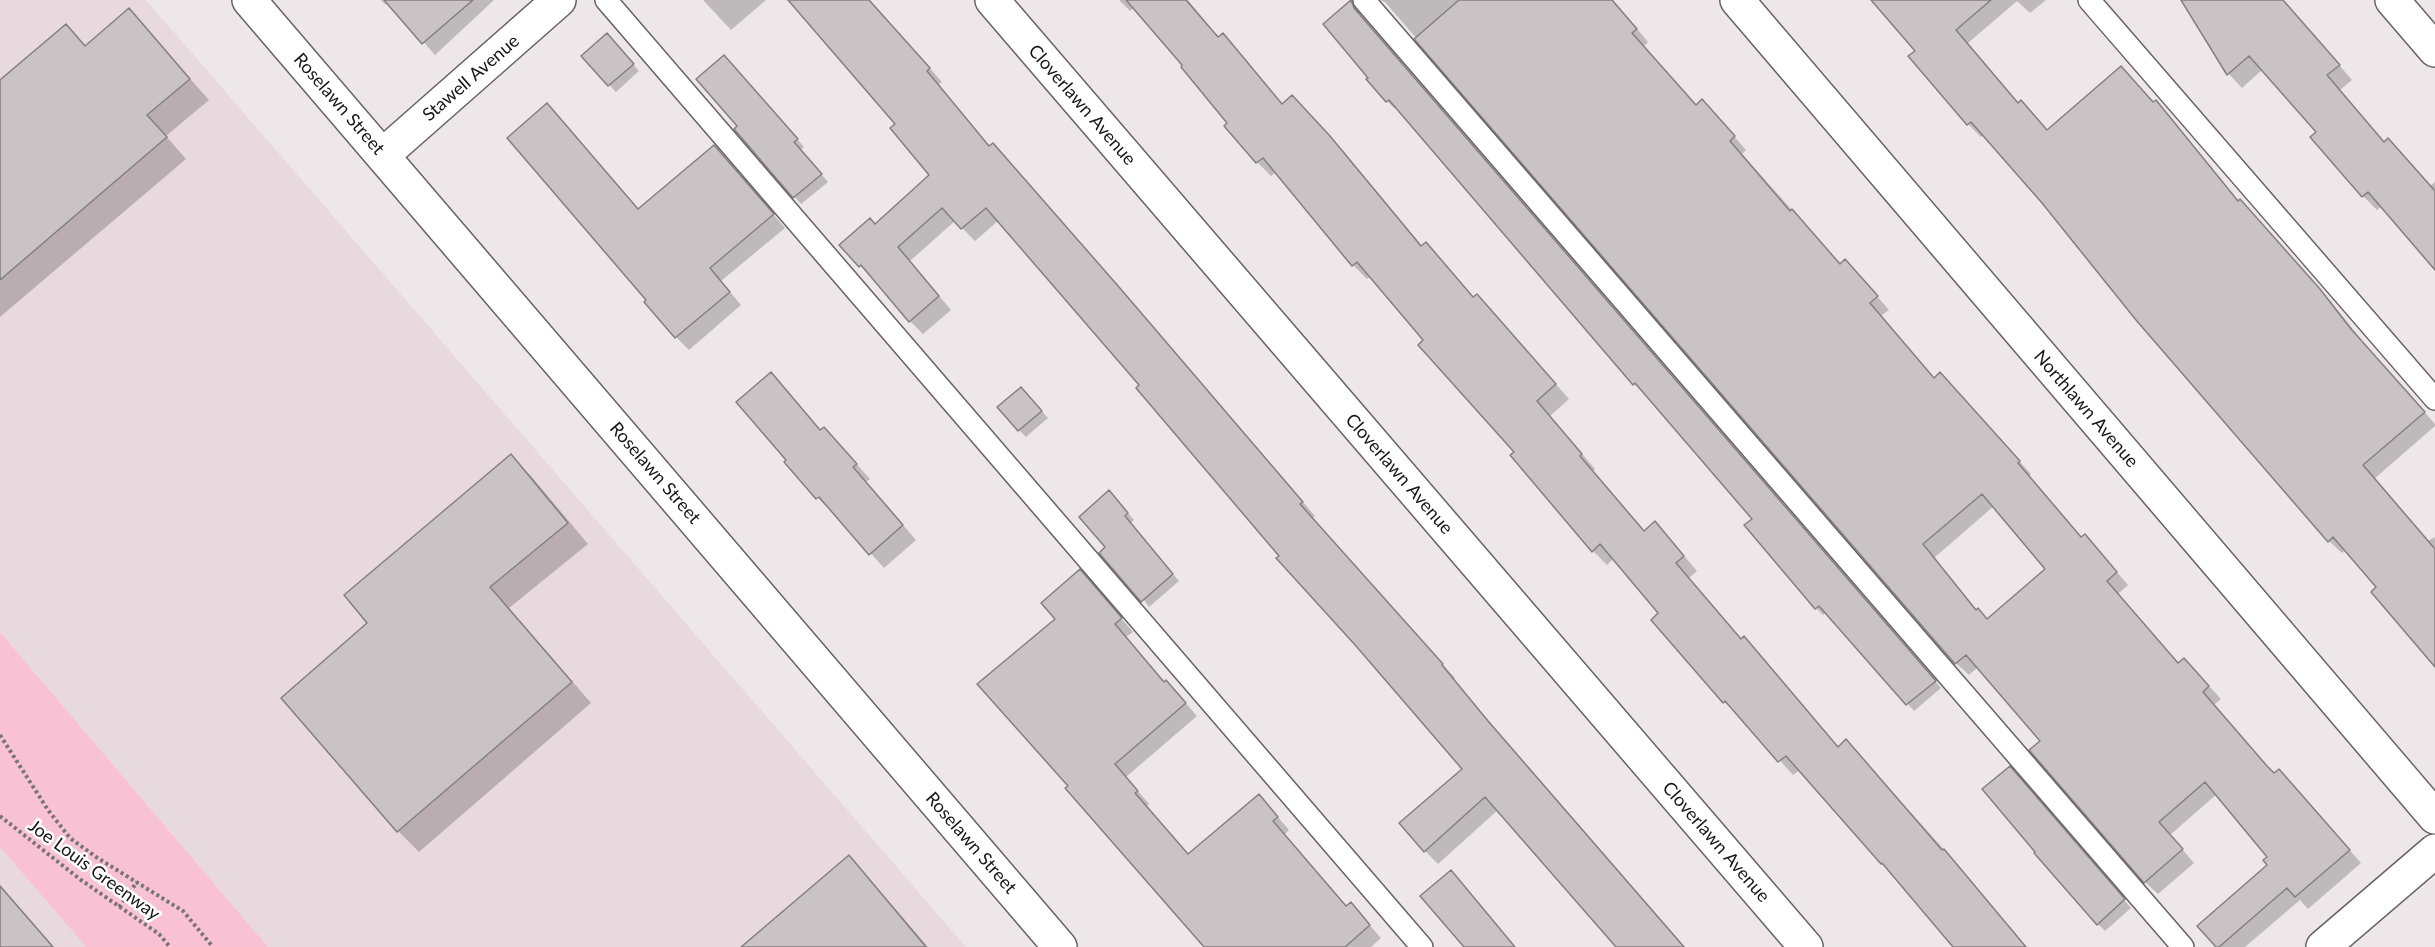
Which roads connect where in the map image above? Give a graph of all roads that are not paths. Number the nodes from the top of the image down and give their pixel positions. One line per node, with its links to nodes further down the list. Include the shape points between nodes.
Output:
1 (249, 0): 10 (street, Roselawn Street)
2 (559, 0): 10 (street, Stawell Avenue)
3 (606, 0): 15 (lane)
4 (992, 0): 16 (street, Cloverlawn Avenue)
5 (1364, 0): 17 (lane)
6 (1737, 0): 12 (street, Northlawn Avenue)
7 (2089, 0): 11 (lane)
8 (2392, 0): 9 (street)
9 (2435, 50)
10 (383, 155): 14 (street, Roselawn Street)
11 (2435, 399)
12 (2435, 817)
13 (2435, 851): 18 (street)
14 (1060, 947)
15 (1422, 947)
16 (1806, 947)
17 (2183, 947)
18 (2323, 947)

